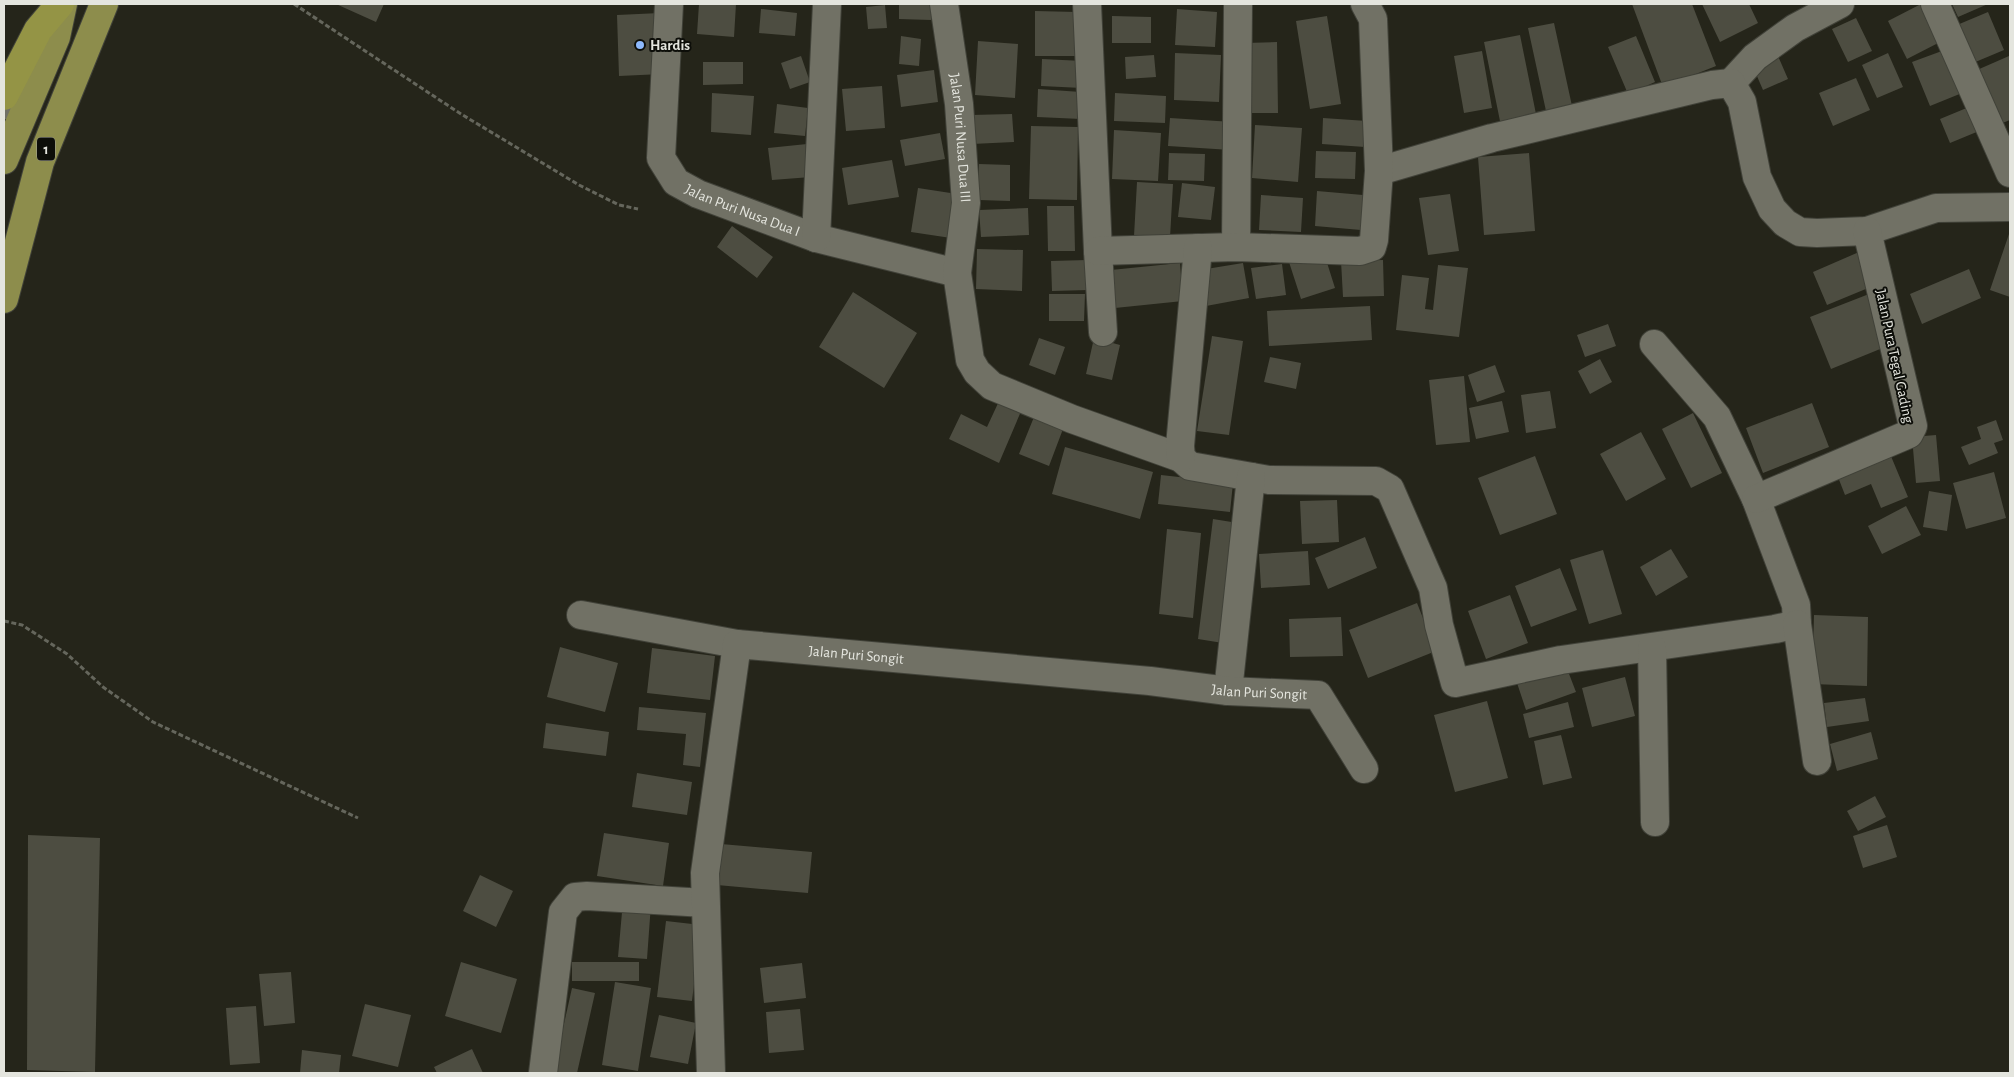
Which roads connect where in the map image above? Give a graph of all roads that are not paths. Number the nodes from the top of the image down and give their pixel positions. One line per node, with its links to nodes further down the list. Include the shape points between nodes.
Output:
1 (61, 4): 12 (highway, 1, via 38,30); 13 (highway, 1, via 56,37)
2 (104, 4): 24 (highway, 1, via 40,162)
3 (669, 4): 19 (street, Jalan Puri Nusa Dua I, via 661,158 676,182 698,194)
4 (827, 4): 19 (street)
5 (944, 4): 23 (street, Jalan Puri Nusa Dua III, via 959,104 966,203)
6 (1087, 4): 22 (street)
7 (1238, 4): 20 (street)
8 (1365, 4): 15 (street, via 1372,19)
9 (1840, 4): 11 (street, via 1795,28 1763,51)
10 (1935, 4): 16 (street)
11 (1731, 83): 15 (street, via 1492,138); 18 (street, via 1742,102 1757,177 1778,216 1800,232)
12 (4, 96)
13 (13, 113): 14 (highway, 1)
14 (4, 160)
15 (1379, 171): 20 (street, via 1372,247 1360,250)
16 (2010, 173)
17 (2010, 207): 18 (street, via 1936,208)
18 (1867, 232): 29 (street, Jalan Pura Tegal Gading, via 1914,426 1909,434)
19 (816, 238): 23 (street, Jalan Puri Nusa Dua I)
20 (1236, 246): 21 (street)
21 (1198, 248): 22 (street); 27 (street)
22 (1098, 251): 25 (street)
23 (957, 273): 27 (street, Jalan Puri Nusa Dua III, via 970,360 992,386)
24 (4, 299)
25 (1103, 332)
26 (1654, 344): 29 (street, via 1717,417)
27 (1181, 458): 28 (street, Jalan Puri Nusa Dua III, via 1190,466)
28 (1251, 476): 33 (street, Jalan Puri Nusa Dua III, via 1269,480 1376,481 1390,489 1433,588 1439,625 1455,683 1561,660); 34 (street)
29 (1756, 499): 31 (street, via 1796,605)
30 (581, 616): 32 (street, Jalan Puri Songit)
31 (1798, 624): 33 (street); 35 (street)
32 (737, 644): 34 (street, Jalan Puri Songit, via 1150,681); 38 (street, via 705,873)
33 (1652, 648): 37 (street)
34 (1228, 691): 36 (street, Jalan Puri Songit, via 1318,695)
35 (1817, 761)
36 (1364, 769)
37 (1655, 822)
38 (705, 903): 39 (street, via 575,897 563,912); 40 (street)
39 (543, 1073)
40 (711, 1073)

